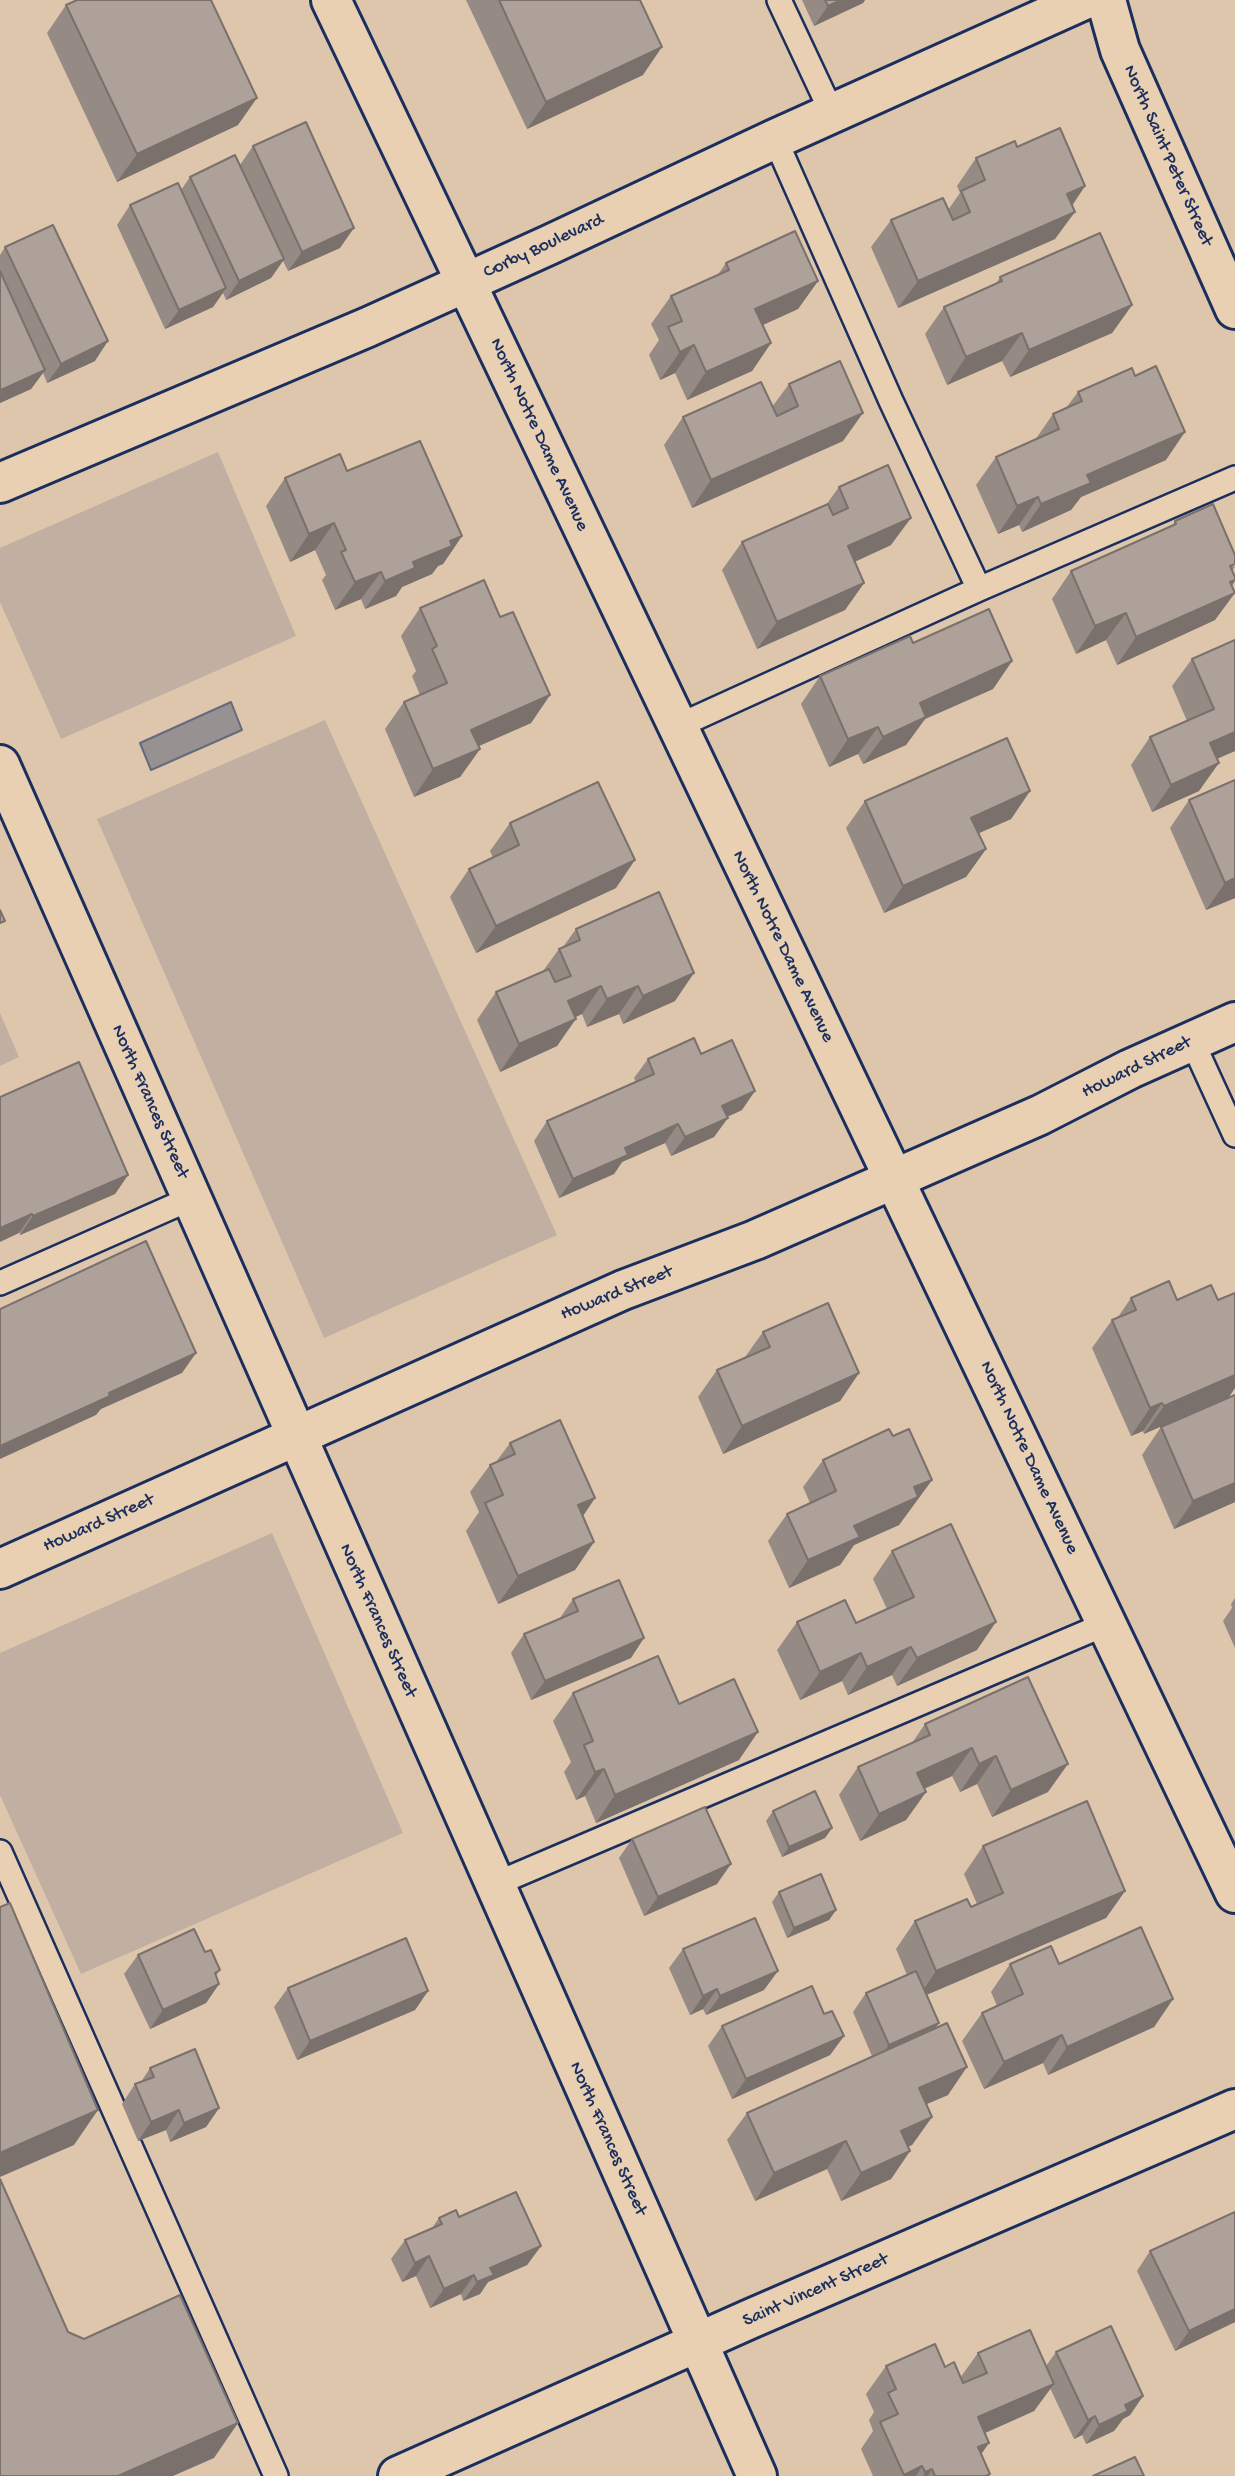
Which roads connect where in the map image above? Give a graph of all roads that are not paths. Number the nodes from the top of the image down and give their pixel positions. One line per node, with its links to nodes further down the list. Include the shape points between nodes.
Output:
1 (331, 0): 7 (street, North Notre Dame Avenue)
2 (779, 0): 5 (lane)
3 (1084, 0): 5 (street, Corby Boulevard)
4 (1106, 0): 8 (street, North Saint Peter Street, via 1121,50)
5 (832, 113): 6 (street, Corby Boulevard)
6 (775, 139): 7 (street, Corby Boulevard); 11 (lane)
7 (466, 283): 10 (street, Corby Boulevard); 12 (street, North Notre Dame Avenue)
8 (1235, 309)
9 (1235, 478): 11 (lane)
10 (0, 483)
11 (979, 589): 12 (lane)
12 (676, 727): 17 (street, North Notre Dame Avenue)
13 (0, 765): 18 (street, North Frances Street)
14 (1235, 1022): 15 (street, Howard Street)
15 (1192, 1041): 16 (lane); 17 (street, Howard Street, via 1040,1115)
16 (1235, 1135)
17 (892, 1179): 20 (street, Howard Street, via 755,1240 623,1290); 22 (street, North Notre Dame Avenue)
18 (192, 1198): 19 (lane); 20 (street, North Frances Street)
19 (0, 1283)
20 (296, 1436): 21 (street, Howard Street); 24 (street, North Frances Street)
21 (0, 1569)
22 (1106, 1624): 24 (lane); 25 (street, North Notre Dame Avenue)
23 (0, 1852): 28 (lane)
24 (493, 1885): 27 (street, North Frances Street)
25 (1235, 1893)
26 (1235, 2109): 27 (street, Saint Vincent Street)
27 (697, 2343): 29 (street, Saint Vincent Street); 30 (street, North Frances Street)
28 (276, 2476)
29 (398, 2476)
30 (757, 2476)

